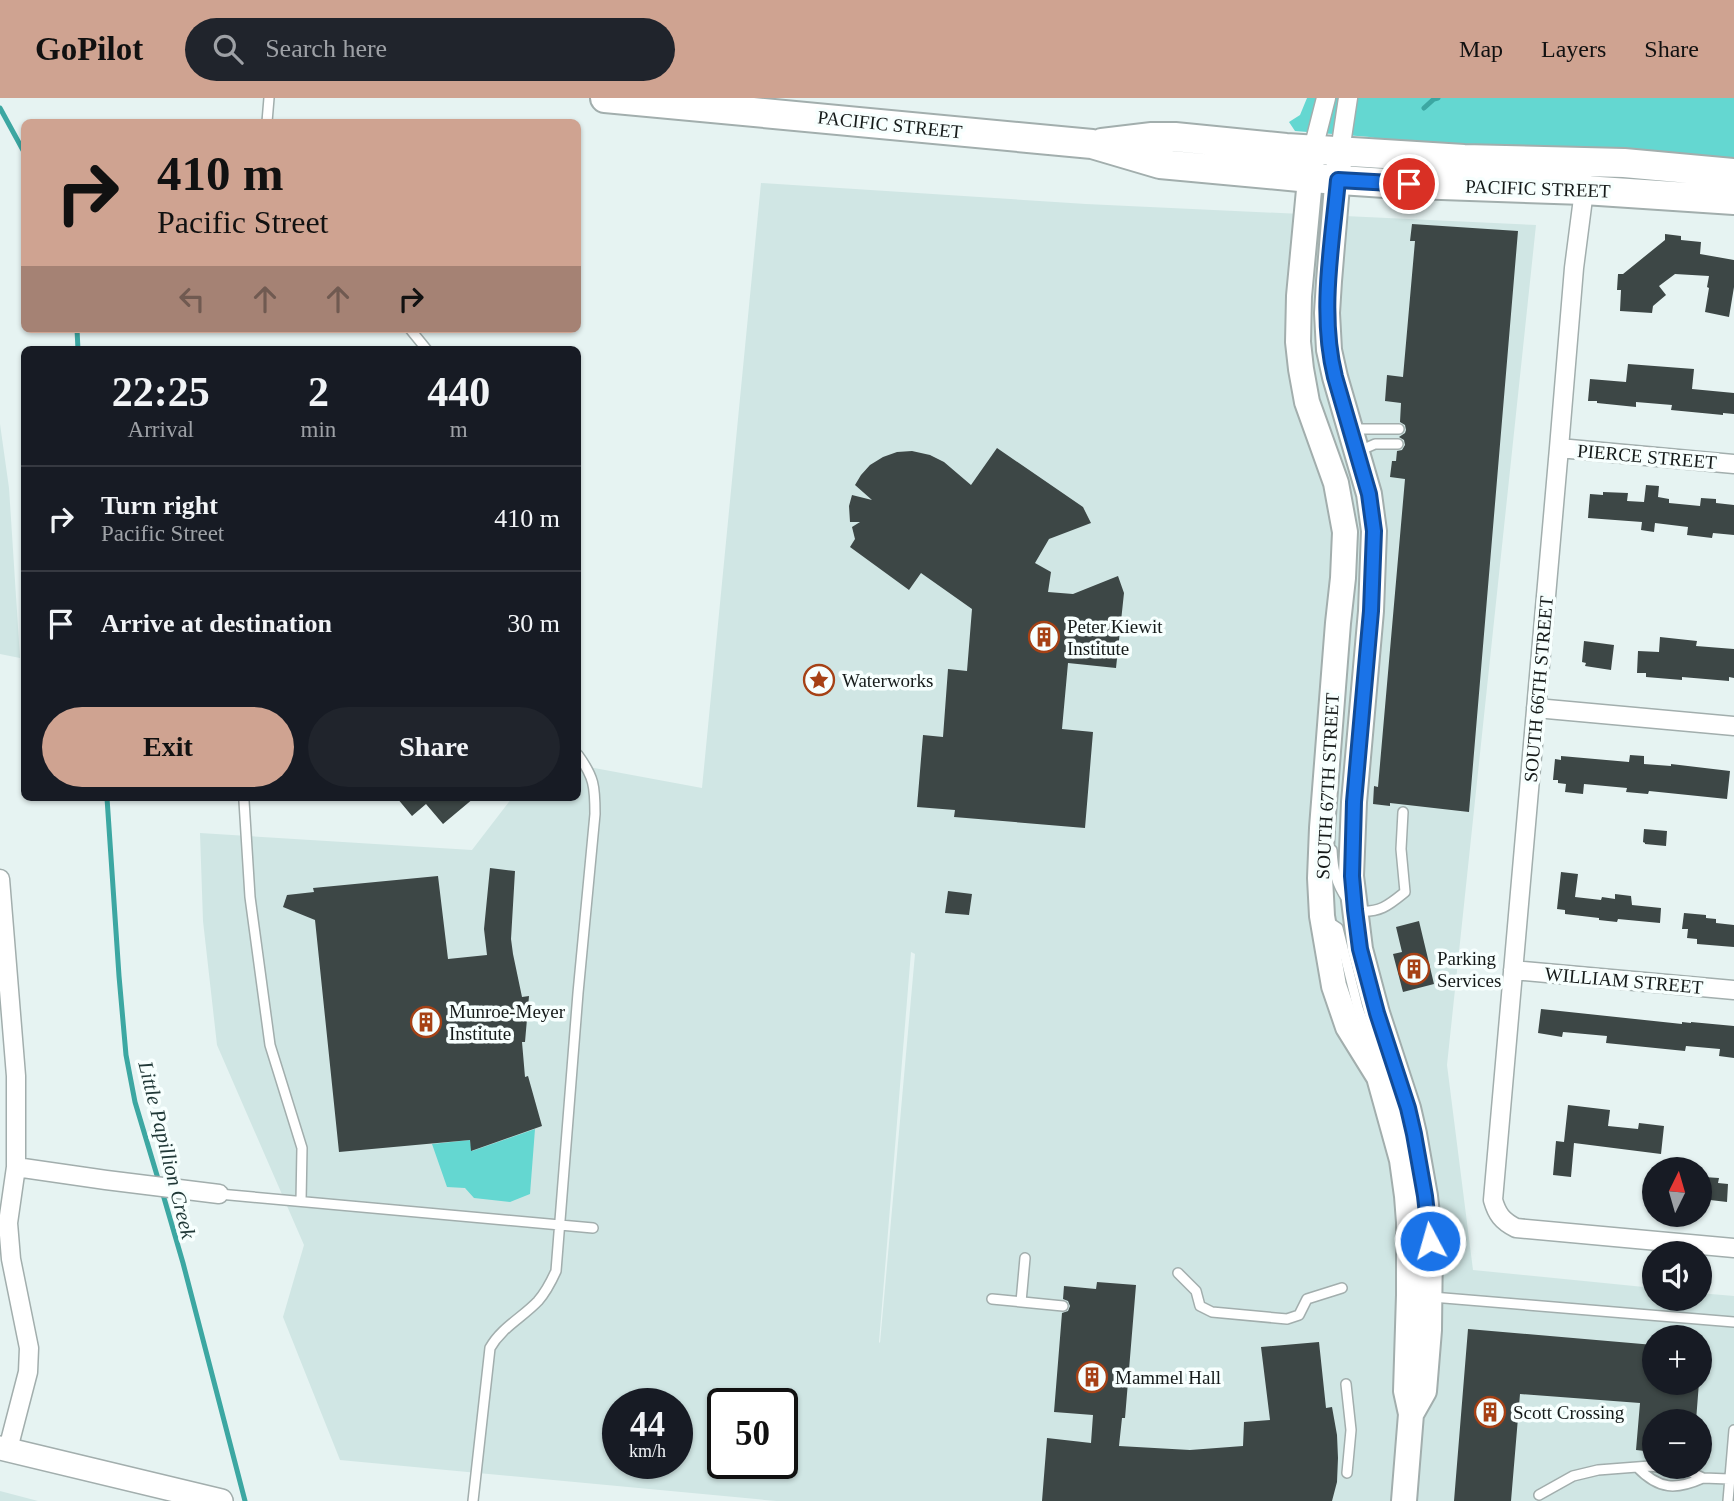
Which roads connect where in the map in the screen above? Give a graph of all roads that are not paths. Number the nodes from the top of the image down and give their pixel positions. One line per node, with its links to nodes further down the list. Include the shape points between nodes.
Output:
1 (269, 98): 6 (lane)
2 (605, 98): 5 (main road, PACIFIC STREET)
3 (1326, 98): 8 (street)
4 (1348, 98): 8 (street)
5 (790, 106): 7 (main road, PACIFIC STREET)
6 (267, 119)
7 (1092, 144): 8 (main road, PACIFIC STREET, via 1175,136); 11 (main road, PACIFIC STREET, via 1160,164)
8 (1327, 150): 9 (main road, PACIFIC STREET); 11 (main road, SOUTH 67TH STREET); 12 (main road, SOUTH 67TH STREET)
9 (1588, 162): 10 (main road, PACIFIC STREET); 13 (street, SOUTH 66TH STREET)
10 (1734, 173)
11 (1310, 178): 12 (main road, PACIFIC STREET); 19 (main road, SOUTH 67TH STREET, via 1298,342 1307,402)
12 (1338, 180): 13 (main road, PACIFIC STREET); 16 (main road, SOUTH 67TH STREET, via 1328,332 1331,362)
13 (1584, 190): 14 (main road, PACIFIC STREET); 18 (street, SOUTH 66TH STREET)
14 (1734, 200)
15 (1399, 429): 16 (lane, via 1370,430)
16 (1354, 440): 17 (lane); 21 (main road, SOUTH 67TH STREET, via 1371,505)
17 (1398, 444)
18 (1559, 448): 20 (street, PIERCE STREET); 23 (street, SOUTH 66TH STREET)
19 (1325, 451): 21 (main road, via 1342,467); 22 (main road, SOUTH 67TH STREET, via 1345,533)
20 (1734, 464)
21 (1372, 572): 31 (main road, SOUTH 67TH STREET, via 1354,802)
22 (1333, 684): 26 (lane, via 1338,713); 32 (main road, SOUTH 67TH STREET, via 1322,828)
23 (1536, 708): 24 (street); 33 (street, SOUTH 66TH STREET)
24 (1734, 726)
25 (581, 759): 41 (lane, via 595,788 595,814)
26 (1335, 790)
27 (244, 801): 39 (lane, via 250,897 270,1045 302,1148)
28 (1403, 812): 31 (lane, via 1405,892 1386,908)
29 (1333, 841): 31 (lane, via 1334,875)
30 (0, 879): 35 (street)
31 (1355, 910): 36 (main road, SOUTH 67TH STREET, via 1360,949)
32 (1322, 916): 36 (lane, via 1338,929 1370,1041); 53 (main road, SOUTH 67TH STREET, via 1348,1027 1379,1077 1402,1160 1409,1222 1406,1391)
33 (1513, 970): 34 (street, WILLIAM STREET); 43 (street, SOUTH 66TH STREET, via 1493,1200 1499,1216 1516,1227)
34 (1734, 990)
35 (5, 1003): 37 (street, via 16,1076)
36 (1390, 1055): 47 (main road, SOUTH 67TH STREET, via 1411,1121 1425,1196)
37 (16, 1167): 38 (street); 40 (street)
38 (219, 1194): 39 (lane)
39 (301, 1201): 41 (lane)
40 (4, 1223): 55 (street, via 29,1348 28,1372)
41 (560, 1224): 42 (lane); 66 (lane, via 556,1271 548,1287 490,1348)
42 (593, 1228)
43 (1734, 1248)
44 (1025, 1258): 49 (lane)
45 (1178, 1273): 46 (lane, via 1196,1291 1200,1306 1212,1312 1287,1319 1299,1315 1307,1299)
46 (1342, 1288)
47 (1431, 1297): 51 (lane); 53 (main road, SOUTH 67TH STREET, via 1424,1391)
48 (992, 1299): 49 (lane)
49 (1021, 1302): 50 (lane)
50 (1063, 1306)
51 (1734, 1322)
52 (1346, 1384): 58 (lane, via 1351,1430)
53 (1411, 1414): 67 (main road, SOUTH 67TH STREET)
54 (1734, 1430): 63 (lane)
55 (3, 1447): 65 (street)
56 (1637, 1467): 57 (lane); 59 (lane); 64 (lane, via 1573,1476)
57 (1642, 1467)
58 (1347, 1473)
59 (1642, 1473)
60 (1712, 1478): 63 (lane)
61 (1650, 1479): 62 (lane, via 1671,1486)
62 (1701, 1479)
63 (1730, 1479): 68 (lane)
64 (1539, 1494)
65 (221, 1501)
66 (473, 1501)
67 (1404, 1501)
68 (1727, 1501)

